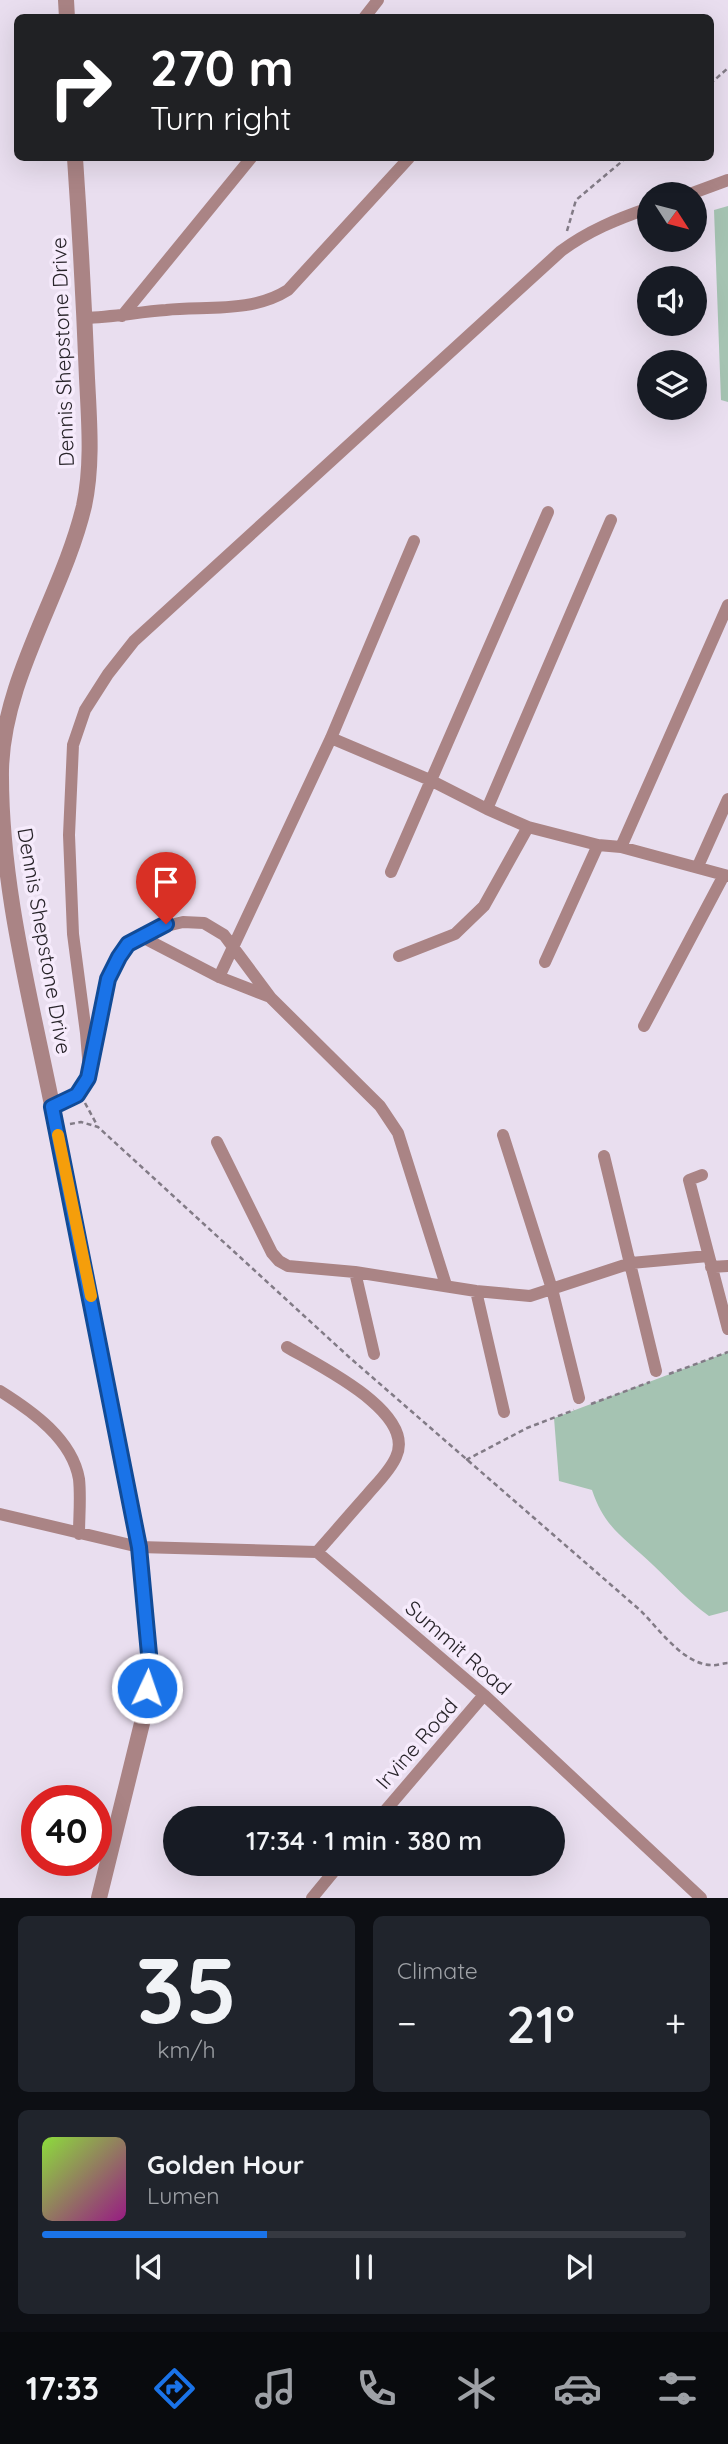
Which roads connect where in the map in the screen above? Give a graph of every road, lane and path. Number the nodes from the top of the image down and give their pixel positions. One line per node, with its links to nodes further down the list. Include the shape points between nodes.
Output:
1 (378, 0): 2 (street)
2 (367, 14)
3 (728, 68): 4 (path)
4 (714, 80)
5 (75, 161): 14 (street, Dennis Shepstone Drive)
6 (249, 161): 13 (street)
7 (406, 161): 13 (street, via 280,295 252,305)
8 (622, 161): 12 (path, via 576,200)
9 (728, 180): 10 (street)
10 (707, 188)
11 (637, 212): 12 (street)
12 (561, 251): 36 (street, via 134,640 85,710 73,745 69,835 73,934)
13 (122, 316): 14 (street)
14 (85, 318): 38 (street, Dennis Shepstone Drive, via 90,447 84,505 19,682 1,766 7,866)
15 (548, 512): 20 (street)
16 (611, 520): 22 (street)
17 (414, 541): 19 (street)
18 (728, 605): 25 (street)
19 (331, 737): 20 (street); 30 (street)
20 (430, 780): 22 (street); 27 (street)
21 (728, 799): 26 (street)
22 (487, 810): 23 (street)
23 (528, 827): 24 (street); 31 (street, via 484,906 455,934)
24 (598, 845): 25 (street); 32 (street)
25 (621, 847): 26 (street)
26 (698, 866): 28 (street)
27 (391, 872)
28 (726, 875): 35 (street)
29 (140, 936): 30 (street, via 166,924 204,923); 33 (street); 36 (street, via 128,944 112,967)
30 (234, 947): 33 (street); 34 (street)
31 (399, 956)
32 (545, 962)
33 (219, 977): 34 (street)
34 (271, 998): 49 (street, via 380,1106 398,1133)
35 (644, 1026)
36 (89, 1070): 37 (street)
37 (83, 1089): 38 (street); 40 (path)
38 (52, 1107): 39 (street, Dennis Shepstone Drive)
39 (56, 1127): 40 (path, via 81,1122); 64 (street, Dennis Shepstone Drive)
40 (98, 1127): 61 (path)
41 (503, 1135): 50 (street)
42 (217, 1142): 48 (street, via 279,1261 288,1266)
43 (604, 1156): 46 (street)
44 (702, 1175): 45 (street, via 689,1180)
45 (709, 1262): 46 (street); 47 (street); 52 (street)
46 (631, 1263): 50 (street); 56 (street)
47 (728, 1266)
48 (355, 1272): 49 (street); 55 (street)
49 (446, 1285): 51 (street)
50 (552, 1289): 51 (street, via 530,1296); 58 (street)
51 (476, 1291): 60 (street)
52 (728, 1328)
53 (287, 1347): 65 (street, via 386,1413 396,1427 400,1445 387,1472)
54 (728, 1352): 56 (path)
55 (374, 1354)
56 (658, 1375): 59 (path)
57 (0, 1391): 63 (street, via 40,1420 72,1458 79,1479)
58 (579, 1403): 61 (path)
59 (591, 1404)
60 (504, 1412)
61 (466, 1460): 66 (path, via 642,1611 678,1648 695,1661 711,1665)
62 (0, 1514): 63 (street)
63 (79, 1534): 64 (street)
64 (139, 1547): 65 (street); 70 (street, Dennis Shepstone Drive, via 150,1665 145,1711)
65 (317, 1552): 67 (street, Summit Road)
66 (728, 1662)
67 (484, 1695): 68 (street, Irvine Road); 72 (street, Summit Road)
68 (389, 1806)
69 (330, 1876): 71 (street)
70 (99, 1898)
71 (312, 1898)
72 (701, 1898)

